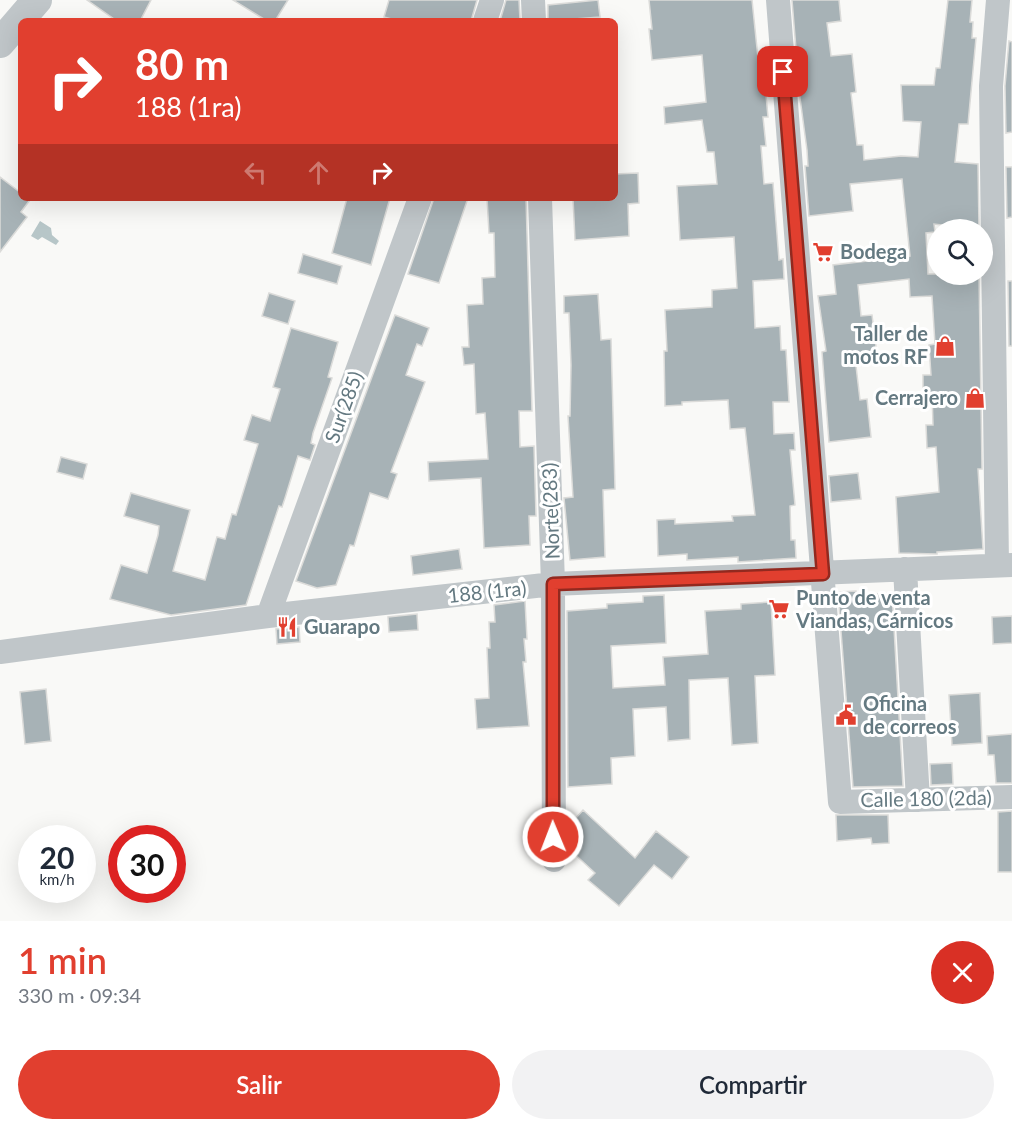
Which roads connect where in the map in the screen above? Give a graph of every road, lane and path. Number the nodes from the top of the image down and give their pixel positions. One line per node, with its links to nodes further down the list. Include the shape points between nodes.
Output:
1 (37, 0): 6 (street)
2 (492, 0): 7 (street)
3 (533, 0): 8 (street)
4 (778, 0): 15 (street)
5 (998, 0): 13 (street, via 991,86)
6 (22, 18)
7 (485, 18)
8 (534, 18)
9 (18, 22): 10 (street)
10 (0, 43)
11 (419, 201): 17 (street, Sur(285))
12 (540, 201): 16 (street, Norte(283))
13 (1004, 565): 14 (street, 188 (1ra))
14 (905, 569): 15 (street, 188 (1ra)); 20 (street)
15 (823, 574): 16 (street, 188 (1ra)); 20 (street, Calle 180 (2da), via 840,802)
16 (553, 584): 17 (street, 188 (1ra)); 21 (street, Norte(283))
17 (268, 616): 18 (street, 188 (1ra))
18 (0, 652)
19 (1012, 797): 20 (street, Calle 180 (2da))
20 (918, 800)
21 (554, 860)

